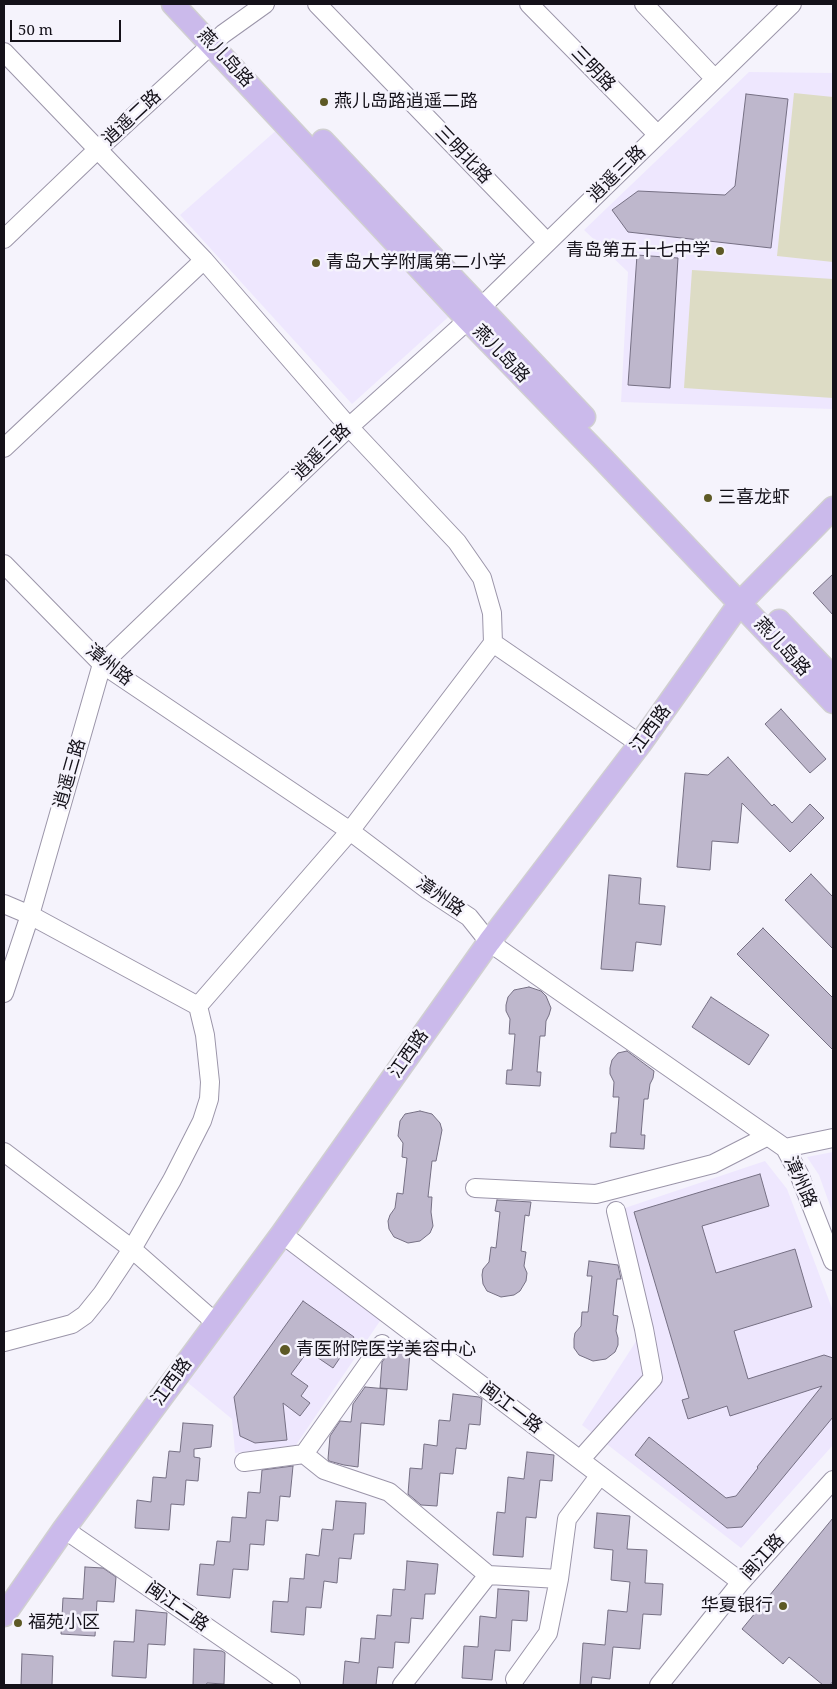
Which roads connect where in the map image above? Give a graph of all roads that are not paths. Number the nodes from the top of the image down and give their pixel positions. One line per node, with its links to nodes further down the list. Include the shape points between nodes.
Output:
1 (173, 4): 8 (main road, 燕儿岛路)
2 (193, 4): 8 (main road, 燕儿岛路)
3 (265, 4): 8 (street, 逍遥二路)
4 (317, 4): 14 (street, 三明北路)
5 (529, 4): 11 (street, 三明路)
6 (644, 4): 10 (street)
7 (792, 4): 10 (street, 逍遥三路)
8 (217, 39): 12 (street, 逍遥二路); 16 (main road, 燕儿岛路)
9 (4, 52): 12 (street)
10 (715, 79): 11 (street, 逍遥三路)
11 (658, 134): 14 (street, 逍遥三路)
12 (97, 150): 13 (street, 逍遥二路); 15 (street)
13 (4, 238)
14 (547, 242): 16 (street, 逍遥三路)
15 (204, 260): 17 (street); 18 (street)
16 (474, 314): 17 (street, 逍遥三路); 21 (main road, 燕儿岛路)
17 (348, 427): 22 (street, via 457,542 482,578 492,613); 23 (street, 逍遥三路)
18 (4, 448)
19 (833, 508): 21 (main road, 江西路)
20 (4, 564): 23 (street, 漳州路)
21 (745, 597): 24 (main road, 燕儿岛路); 25 (main road, 燕儿岛路); 26 (main road, 江西路)
22 (493, 643): 26 (street); 27 (street)
23 (102, 664): 27 (street, 漳州路); 29 (street, 逍遥三路)
24 (833, 678)
25 (833, 702)
26 (640, 744): 30 (main road, 江西路)
27 (350, 831): 30 (street, 漳州路, via 469,917); 32 (street)
28 (4, 904): 29 (street)
29 (30, 916): 31 (street, 逍遥三路); 32 (street)
30 (489, 942): 33 (street, 漳州路); 39 (main road, 江西路)
31 (4, 993)
32 (198, 1006): 40 (street, via 209,1062 209,1098 202,1122)
33 (768, 1136): 35 (street, 漳州路); 37 (street, via 713,1164 596,1194)
34 (833, 1138): 35 (street)
35 (785, 1148): 41 (street, 漳州路, via 800,1174)
36 (4, 1152): 40 (street)
37 (475, 1188)
38 (616, 1211): 46 (street, via 653,1378)
39 (282, 1234): 42 (main road, 江西路); 46 (street, 闽江一路)
40 (132, 1249): 42 (street); 43 (street, via 85,1315 72,1324)
41 (833, 1261)
42 (216, 1323): 50 (main road, 江西路)
43 (4, 1342)
44 (382, 1344): 45 (street)
45 (304, 1454): 47 (street); 51 (street, via 324,1470 389,1492)
46 (580, 1460): 48 (street, 闽江一路)
47 (244, 1462)
48 (600, 1474): 52 (street, via 567,1519); 53 (street, 闽江一路)
49 (833, 1480): 53 (street, 闽江路)
50 (64, 1529): 54 (main road, 江西路); 56 (street, 闽江二路)
51 (488, 1574): 52 (street); 57 (street)
52 (559, 1579): 55 (street, via 548,1633)
53 (741, 1582): 58 (street, 闽江路)
54 (4, 1615)
55 (515, 1679)
56 (291, 1685)
57 (402, 1685)
58 (659, 1685)

